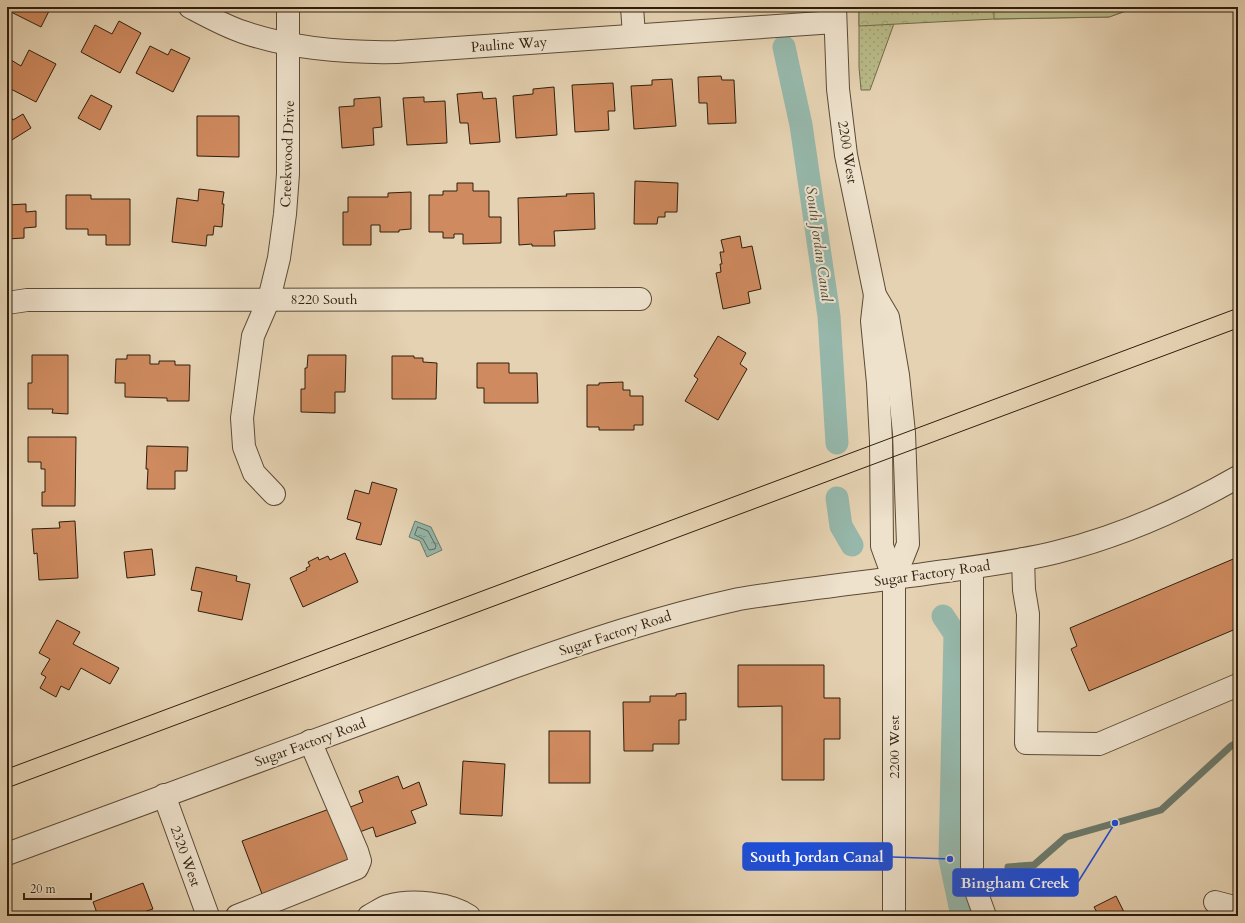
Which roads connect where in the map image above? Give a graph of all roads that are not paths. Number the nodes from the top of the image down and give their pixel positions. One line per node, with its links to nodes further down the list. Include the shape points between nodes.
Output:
1 (190, 7): 6 (street, Pauline Way, via 243,32)
2 (288, 7): 6 (street, Creekwood Drive)
3 (632, 7): 5 (street)
4 (835, 14): 5 (street, Pauline Way); 14 (street, 2200 West, via 838,88 846,155 875,295 888,317 904,432 908,544)
5 (634, 35): 6 (street, Pauline Way, via 405,51 335,51)
6 (287, 44): 7 (street, Creekwood Drive, via 288,174 279,258)
7 (269, 299): 8 (street, 8220 South); 9 (street, 8220 South, via 27,300); 11 (street, Creekwood Drive, via 253,336 242,418 244,447 254,473)
8 (640, 299)
9 (7, 303)
10 (1238, 477): 12 (street, Sugar Factory Road, via 1179,508 1127,530 1056,552)
11 (274, 494)
12 (1023, 559): 13 (street, Sugar Factory Road); 15 (street, via 1028,614 1026,743 1099,744)
13 (972, 568): 14 (street, Sugar Factory Road); 26 (street, via 972,880)
14 (894, 579): 16 (street, Sugar Factory Road, via 739,599 672,615 581,643); 25 (street, 2200 West)
15 (1238, 685)
16 (310, 741): 17 (street, Sugar Factory Road); 22 (street, via 360,861 357,868)
17 (164, 795): 18 (street, Sugar Factory Road); 21 (street, 2320 West)
18 (7, 854)
19 (1215, 902): 20 (street)
20 (1238, 908)
21 (208, 916)
22 (237, 916)
23 (369, 916): 24 (street, via 388,906 415,903 445,905)
24 (469, 916)
25 (894, 916)
26 (985, 916)

